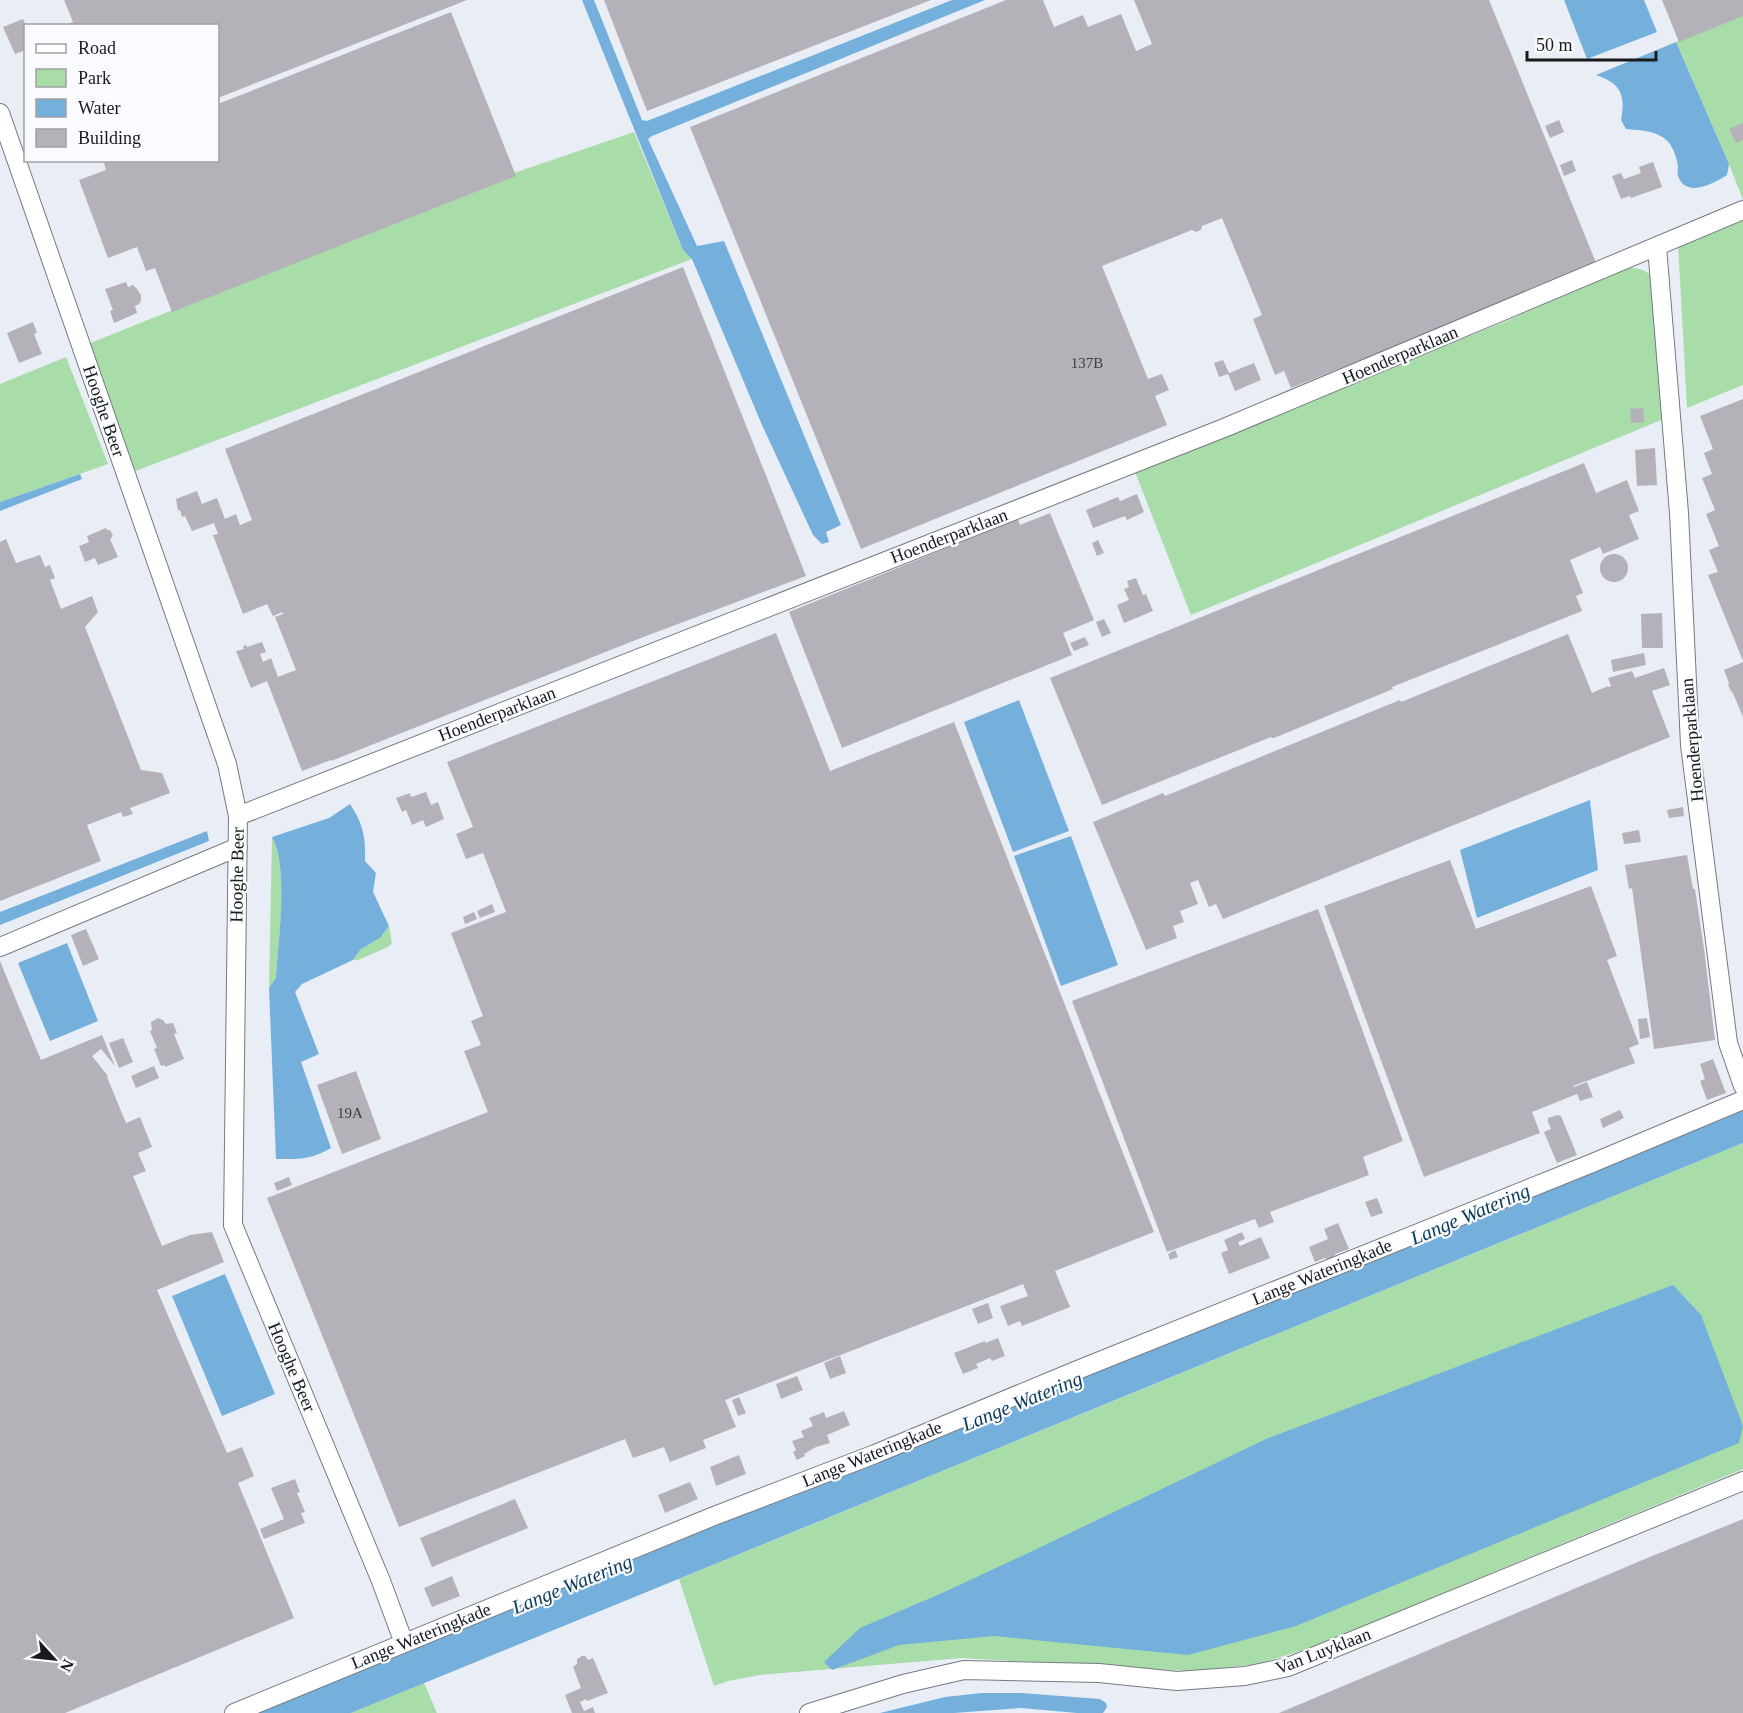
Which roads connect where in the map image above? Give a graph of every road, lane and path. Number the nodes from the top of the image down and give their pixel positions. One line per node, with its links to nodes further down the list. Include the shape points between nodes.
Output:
1 (0, 113): 4 (street, Hooghe Beer, via 227,764)
2 (1743, 210): 3 (street, Hoenderparklaan)
3 (1657, 247): 4 (street, Hoenderparklaan, via 1224,429); 7 (street, Hoenderparklaan, via 1678,513 1690,745 1728,1044)
4 (238, 816): 5 (street, Hooghe Beer)
5 (238, 848): 6 (street); 10 (street, Hooghe Beer, via 233,1225)
6 (0, 947)
7 (1743, 1086)
8 (1743, 1100): 10 (street, Lange Wateringkade)
9 (1743, 1481): 12 (street, Van Luyklaan, via 1288,1667 1245,1676 1177,1681 1099,1673 964,1670)
10 (404, 1642): 11 (street, Lange Wateringkade)
11 (234, 1713)
12 (810, 1713)

